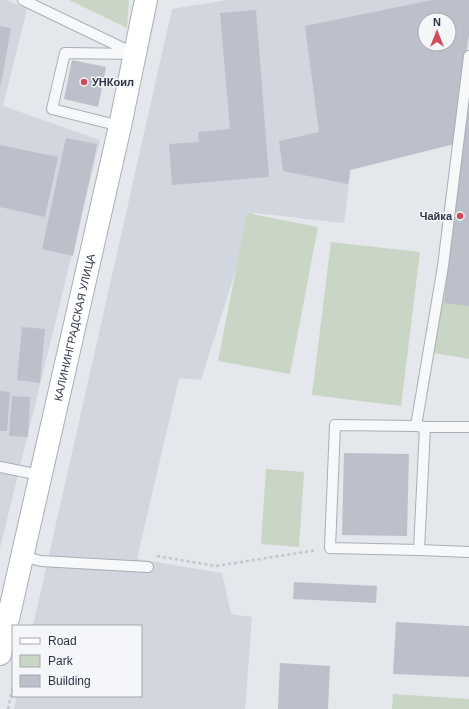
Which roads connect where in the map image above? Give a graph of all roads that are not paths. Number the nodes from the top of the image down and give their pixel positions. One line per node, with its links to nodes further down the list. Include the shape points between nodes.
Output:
1 (23, 0): 3 (lane)
2 (146, 0): 3 (street, КАЛИНИНГРАДСКАЯ УЛИЦА)
3 (135, 54): 5 (street, КАЛИНИНГРАДСКАЯ УЛИЦА); 5 (lane, via 66,53 52,109)
4 (469, 56): 6 (lane)
5 (120, 126): 9 (street, КАЛИНИНГРАДСКАЯ УЛИЦА)
6 (421, 427): 7 (lane); 10 (lane); 10 (lane, via 335,425 330,548)
7 (469, 427)
8 (0, 467): 9 (lane)
9 (40, 475): 12 (street, КАЛИНИНГРАДСКАЯ УЛИЦА)
10 (419, 550): 11 (lane)
11 (469, 552)
12 (22, 556): 13 (lane, via 41,561); 14 (street, КАЛИНИНГРАДСКАЯ УЛИЦА)
13 (148, 567)
14 (0, 654)

